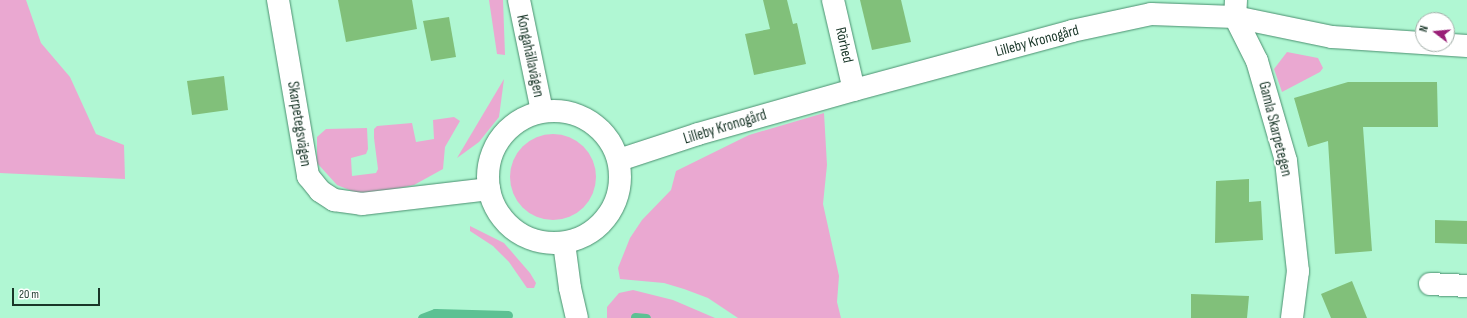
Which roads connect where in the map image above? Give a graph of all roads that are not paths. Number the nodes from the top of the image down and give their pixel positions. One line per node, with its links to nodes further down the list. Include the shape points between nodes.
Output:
1 (278, 0): 9 (street, Skarpetegsvägen, via 308,176 320,191 334,200 362,204)
2 (519, 0): 7 (street, Kongahällavägen)
3 (833, 0): 6 (street, Rörhed)
4 (1235, 9): 5 (street, Lilleby Kronogård, via 1332,37); 6 (street, Lilleby Kronogård, via 1151,14 1072,31); 14 (street, Gamla Skarpetegen, via 1257,61 1286,161 1298,271)
5 (1467, 46)
6 (854, 90): 8 (street, Lilleby Kronogård, via 698,134)
7 (542, 111): 8 (street, Kongahällavägen, via 567,111 590,121 608,138); 9 (street, Kongahällavägen, via 518,121 499,139 489,163)
8 (619, 160): 10 (street, Kongahällavägen, via 620,188 610,213 590,233)
9 (489, 189): 10 (street, Kongahällavägen, via 498,213 516,231 539,242)
10 (564, 243): 13 (street)
11 (1430, 284): 12 (street)
12 (1467, 286)
13 (577, 318)
14 (1292, 318)

